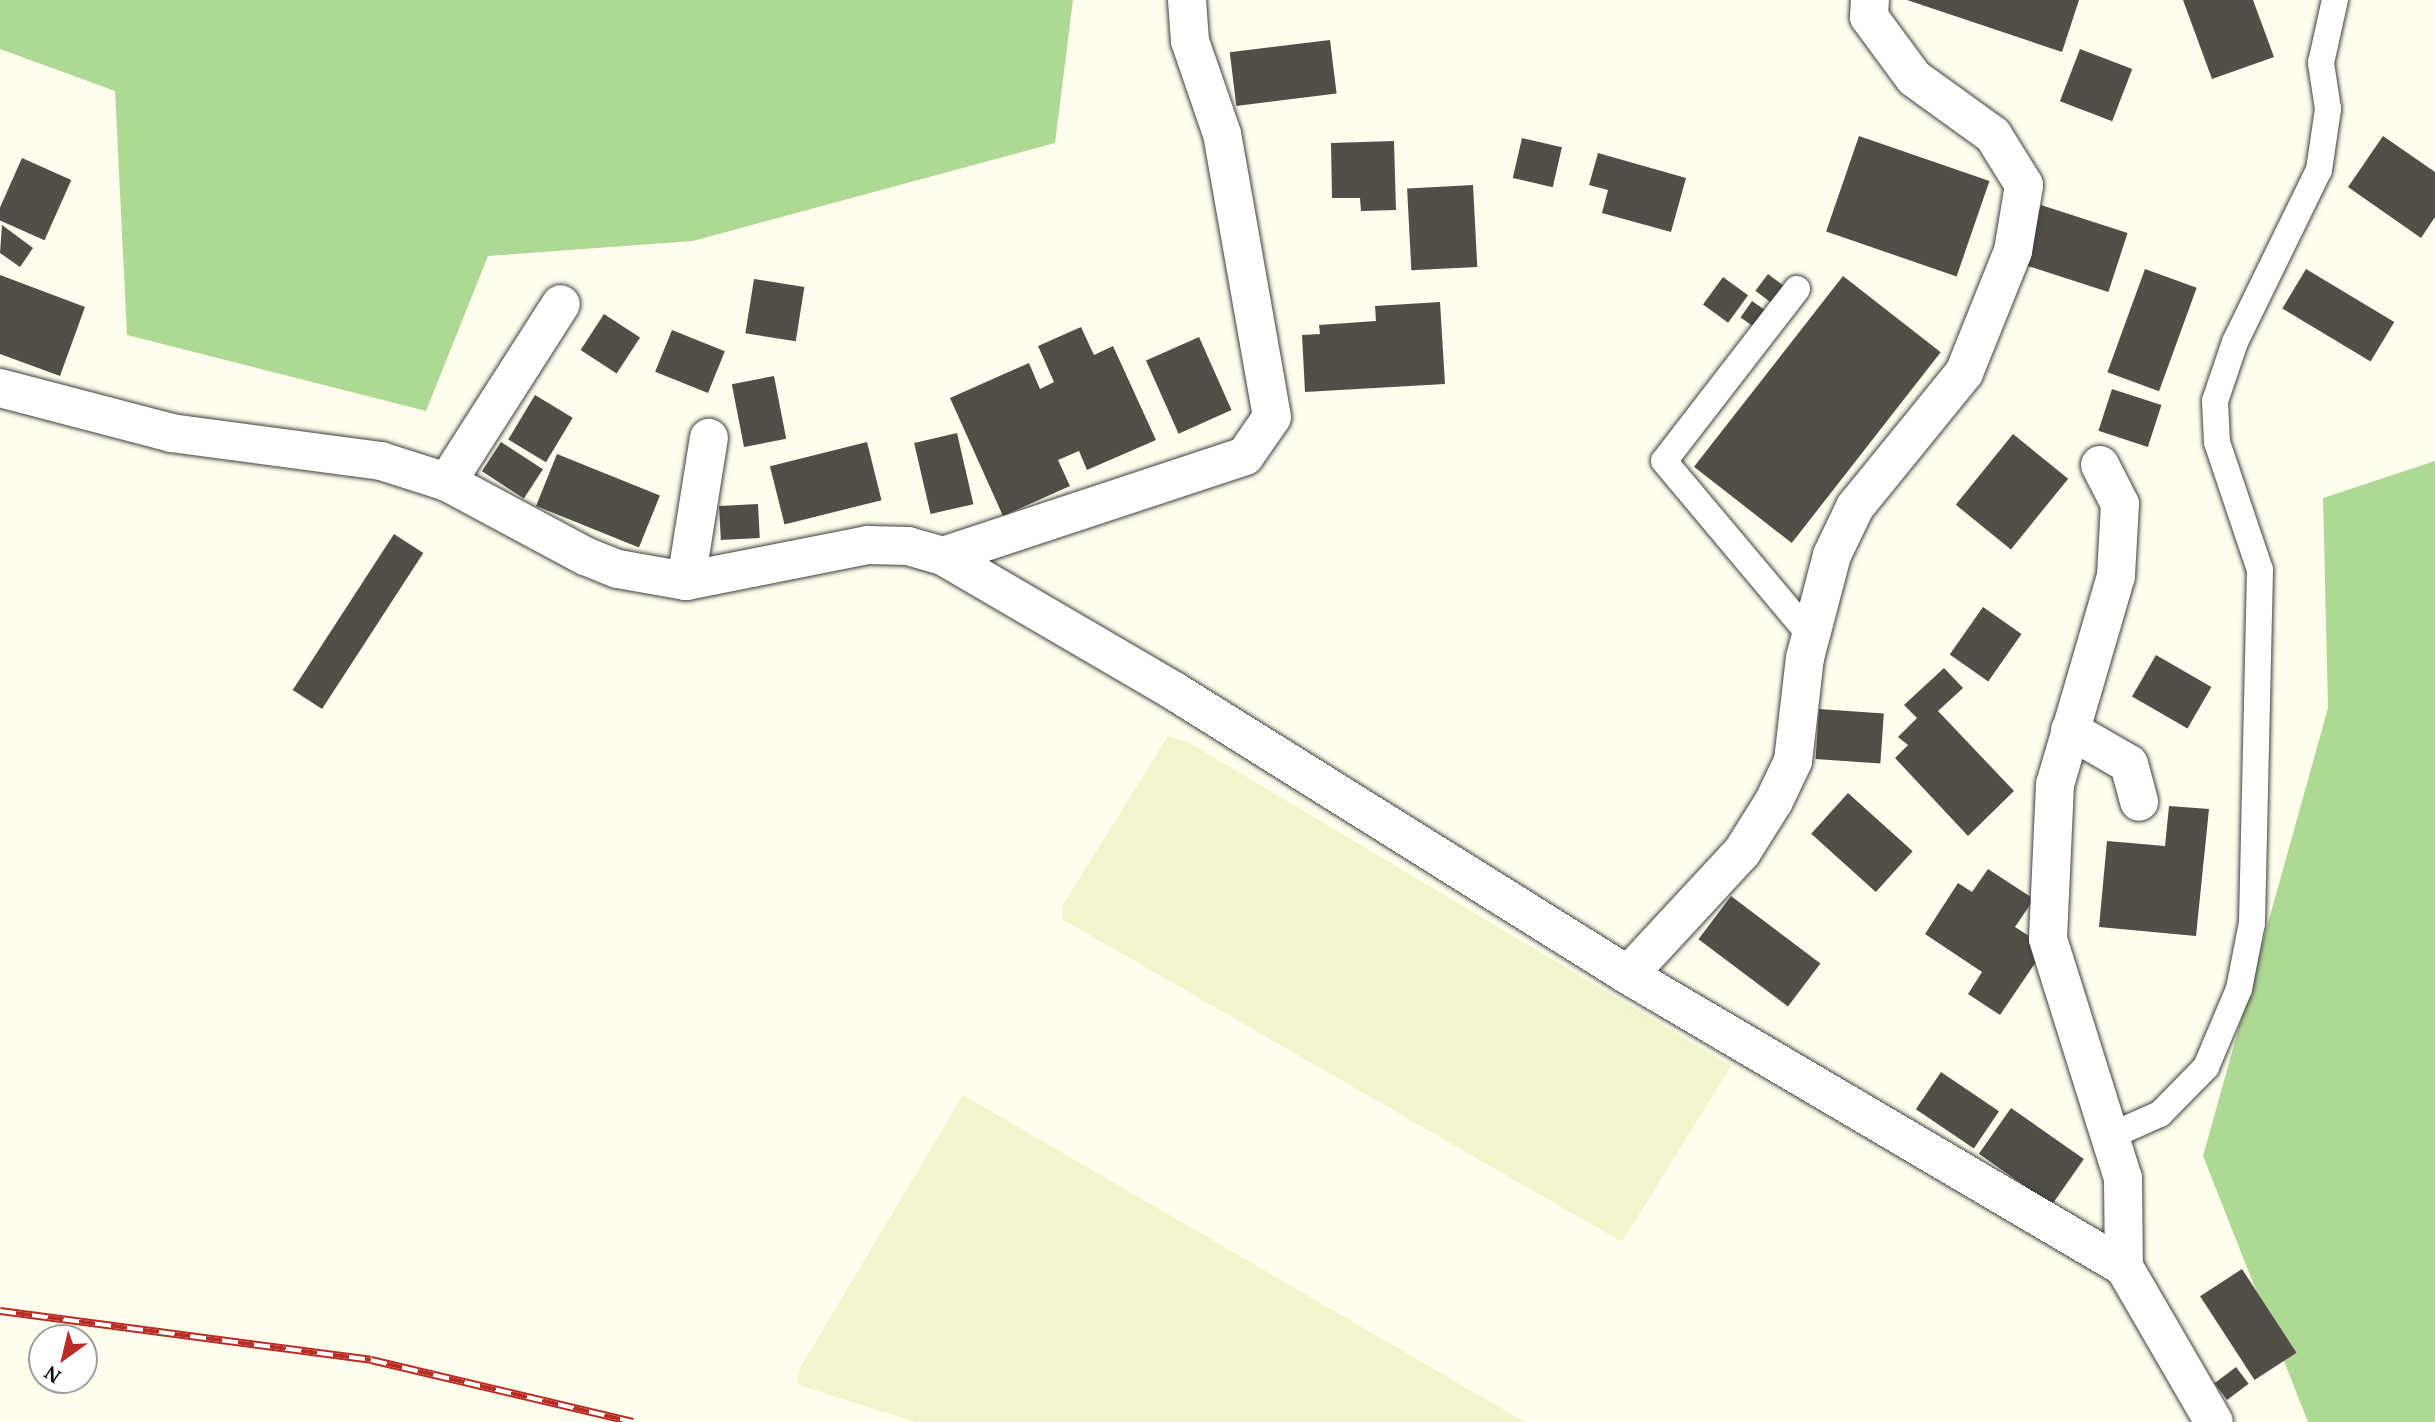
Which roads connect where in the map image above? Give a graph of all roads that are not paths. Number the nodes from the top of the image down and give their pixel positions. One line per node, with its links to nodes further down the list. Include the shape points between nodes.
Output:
1 (1187, 0): 10 (street, via 1190,41 1222,134 1272,417 1245,456)
2 (1870, 0): 12 (street, via 1869,17 1914,78 1993,135 2024,185 2013,251 1964,373 1855,507 1832,555)
3 (2335, 0): 16 (lane, via 2321,63 2328,109 2319,170 2235,342 2215,401 2217,442 2260,570 2252,923 2239,989 2206,1067 2160,1114)
4 (1797, 289): 12 (lane, via 1664,461)
5 (561, 304): 9 (street)
6 (0, 388): 9 (street, via 145,428 381,461)
7 (709, 438): 11 (street)
8 (2100, 465): 13 (street, via 2120,504 2116,576)
9 (447, 482): 11 (street, via 585,556 618,569)
10 (943, 556): 11 (street, via 908,546 868,545); 15 (street, via 1174,691)
11 (687, 581)
12 (1810, 635): 15 (street, via 1793,761 1774,801 1742,852)
13 (2070, 730): 14 (street, via 2129,764); 16 (street, via 2055,784 2048,939)
14 (2139, 802)
15 (1628, 975): 17 (street)
16 (2108, 1137): 17 (street, via 2123,1178)
17 (2124, 1267): 18 (street)
18 (2214, 1422)

